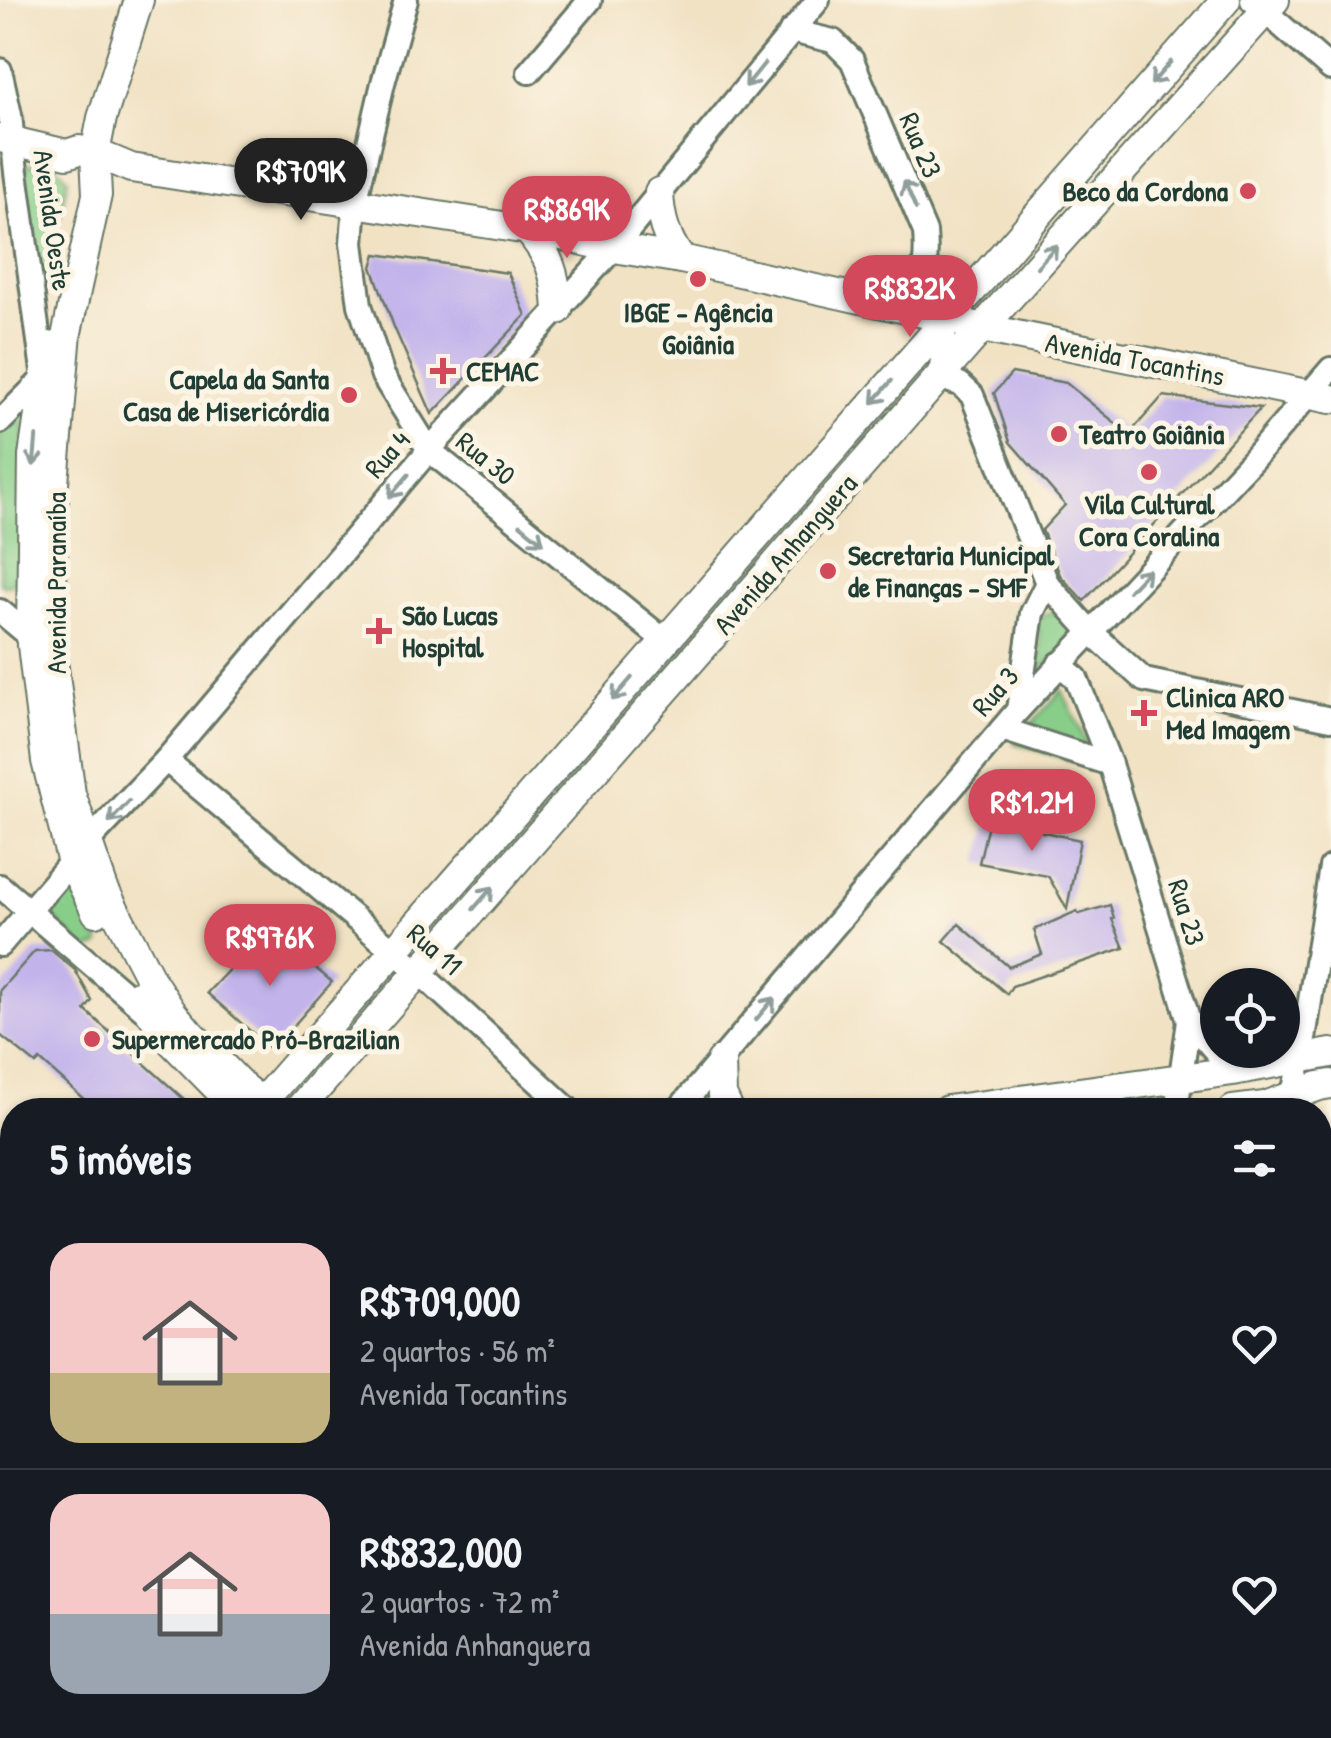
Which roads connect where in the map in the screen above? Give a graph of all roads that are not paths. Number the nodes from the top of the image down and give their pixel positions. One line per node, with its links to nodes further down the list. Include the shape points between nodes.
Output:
1 (119, 0): 13 (main road, Avenida Paranaíba)
2 (139, 0): 13 (main road, Avenida Paranaíba)
3 (406, 0): 15 (street, Rua 30)
4 (590, 0): 11 (street)
5 (818, 0): 8 (street, Rua 4)
6 (1226, 0): 21 (main road, Avenida Anhanguera, one-way to 21)
7 (1264, 4): 9 (street); 22 (main road, Avenida Anhanguera, one-way to 7)
8 (791, 31): 14 (street, Rua 4, one-way to 14); 19 (street, Rua 23, one-way to 8, via 918,284 927,260 926,232 852,60 832,41)
9 (1331, 69)
10 (0, 70): 12 (street, Avenida Oeste, via 9,108)
11 (529, 72)
12 (6, 139): 13 (main road, Avenida Tocantins, via 67,154); 24 (street, Avenida Oeste)
13 (87, 152): 15 (main road, Avenida Tocantins, via 131,168); 24 (main road, Avenida Paranaíba); 40 (main road, Avenida Paranaíba, via 98,185 67,332 54,484 51,646)
14 (659, 192): 17 (street, Rua 4); 18 (main road, via 664,228)
15 (355, 203): 16 (main road, Avenida Tocantins); 28 (street, Rua 30, via 360,305 382,376)
16 (527, 229): 17 (main road, Avenida Tocantins); 20 (main road, via 546,252)
17 (614, 248): 18 (main road, Avenida Tocantins); 20 (street, Rua 4)
18 (681, 260): 19 (main road, Avenida Tocantins)
19 (887, 306): 21 (main road, Avenida Tocantins)
20 (558, 310): 28 (street, Rua 4)
21 (946, 318): 22 (main road, Avenida Tocantins); 25 (street); 33 (main road, Avenida Anhanguera, one-way to 33)
22 (982, 328): 25 (main road, Avenida Anhanguera); 26 (main road, Avenida Tocantins)
23 (1331, 368): 26 (street, Rua 3)
24 (44, 378): 27 (street); 32 (main road, Avenida Paranaíba, one-way to 32, via 34,456)
25 (940, 378): 29 (street, via 972,396); 47 (main road, Avenida Anhanguera, one-way to 25)
26 (1320, 396): 31 (street, Rua 3, one-way to 26)
27 (0, 422)
28 (430, 450): 33 (street, Rua 30, one-way to 33); 38 (street, Rua 4, one-way to 38)
29 (1047, 583): 31 (street); 35 (street, via 1032,613)
30 (0, 612): 32 (street)
31 (1090, 631): 34 (street, Rua 3); 36 (street, via 1144,680)
32 (31, 637): 40 (main road, Avenida Paranaíba, via 46,761)
33 (665, 641): 46 (main road, Avenida Anhanguera, one-way to 46)
34 (1059, 664): 35 (street, Rua 3); 39 (street, Rua 23, via 1076,678)
35 (1018, 710): 37 (street, Rua 3)
36 (1331, 719)
37 (1002, 730): 39 (street); 52 (street, Rua 3, one-way to 37)
38 (166, 760): 40 (street, Rua 4, one-way to 40); 46 (street, Rua 11)
39 (1110, 764): 49 (street, Rua 23)
40 (80, 853): 44 (street, Rua 4); 48 (main road, Avenida Paranaíba); 57 (main road, Avenida Paranaíba, via 164,1002)
41 (1331, 867): 43 (street)
42 (0, 886): 44 (street)
43 (1328, 902): 51 (street)
44 (30, 912): 45 (street, Rua 4); 48 (street)
45 (0, 946)
46 (392, 951): 47 (street, Rua 11); 58 (main road, Avenida Anhanguera)
47 (418, 972): 59 (main road, Avenida Anhanguera); 60 (street, Rua 11)
48 (151, 1015): 56 (main road, Avenida Paranaíba, via 178,1049)
49 (1189, 1021): 53 (street, Rua 23); 54 (street, Rua 23)
50 (1331, 1054): 51 (main road)
51 (1301, 1058): 53 (main road); 65 (street)
52 (720, 1061): 61 (street, Rua 3); 62 (main road)
53 (1233, 1071): 54 (main road)
54 (1180, 1078): 63 (main road); 64 (street, Rua 23)
55 (1331, 1084): 66 (main road)
56 (244, 1098)
57 (248, 1098)
58 (266, 1098)
59 (308, 1098)
60 (556, 1098)
61 (688, 1098)
62 (723, 1098)
63 (1034, 1098)
64 (1178, 1098)
65 (1291, 1098)
66 (1299, 1098)

